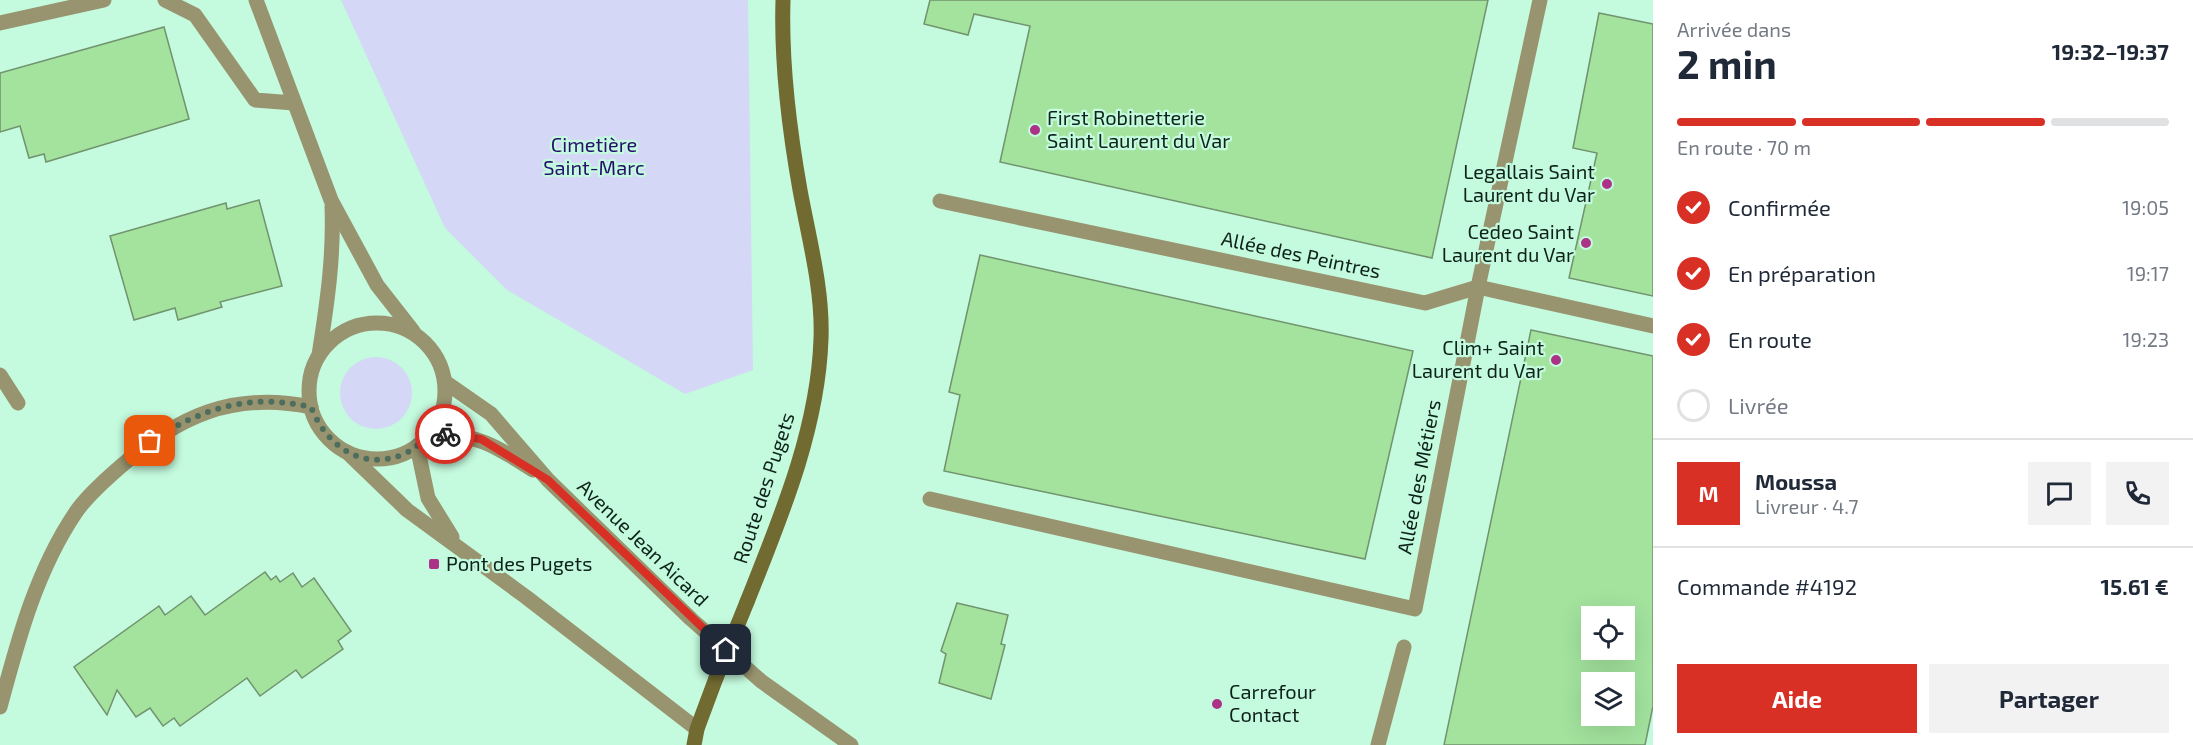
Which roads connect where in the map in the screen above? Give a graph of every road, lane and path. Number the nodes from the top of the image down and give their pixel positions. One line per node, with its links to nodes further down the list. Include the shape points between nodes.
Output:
1 (104, 0): 6 (street)
2 (165, 0): 7 (street, via 195,15 255,100)
3 (256, 0): 7 (street)
4 (783, 0): 26 (main road, Route des Pugets, bridge, via 792,144 816,277 821,339 814,399 773,537)
5 (1540, 0): 10 (street, Allée des Métiers)
6 (0, 23)
7 (294, 103): 8 (street)
8 (331, 200): 12 (street, via 377,285); 13 (street, via 331,286)
9 (940, 201): 10 (street, Allée des Peintres, via 1425,303)
10 (1478, 287): 11 (street, Allée des Peintres); 22 (street, Allée des Métiers, via 1415,609)
11 (1653, 326)
12 (417, 336): 13 (street, via 382,323 363,325 338,336); 15 (street, via 440,364)
13 (319, 356): 17 (street, via 309,389)
14 (0, 375): 16 (street)
15 (445, 382): 18 (street, via 440,419); 21 (street, Avenue Jean Aicard, via 491,414)
16 (18, 403)
17 (311, 407): 20 (street, via 330,441); 25 (street, via 265,401 225,405 187,419 150,441 111,475 76,511 51,556 23,622)
18 (430, 435): 19 (street); 21 (street, Avenue Jean Aicard, via 481,439)
19 (417, 446): 20 (street, via 391,458 360,457); 23 (street, via 428,498 445,529)
20 (346, 452): 23 (street, via 407,510)
21 (548, 480): 28 (street, Avenue Jean Aicard, via 761,681)
22 (930, 499)
23 (468, 555): 26 (street)
24 (1404, 647): 29 (street)
25 (0, 707)
26 (697, 729): 27 (main road, Route des Pugets)
27 (694, 745)
28 (851, 745)
29 (1378, 745)

